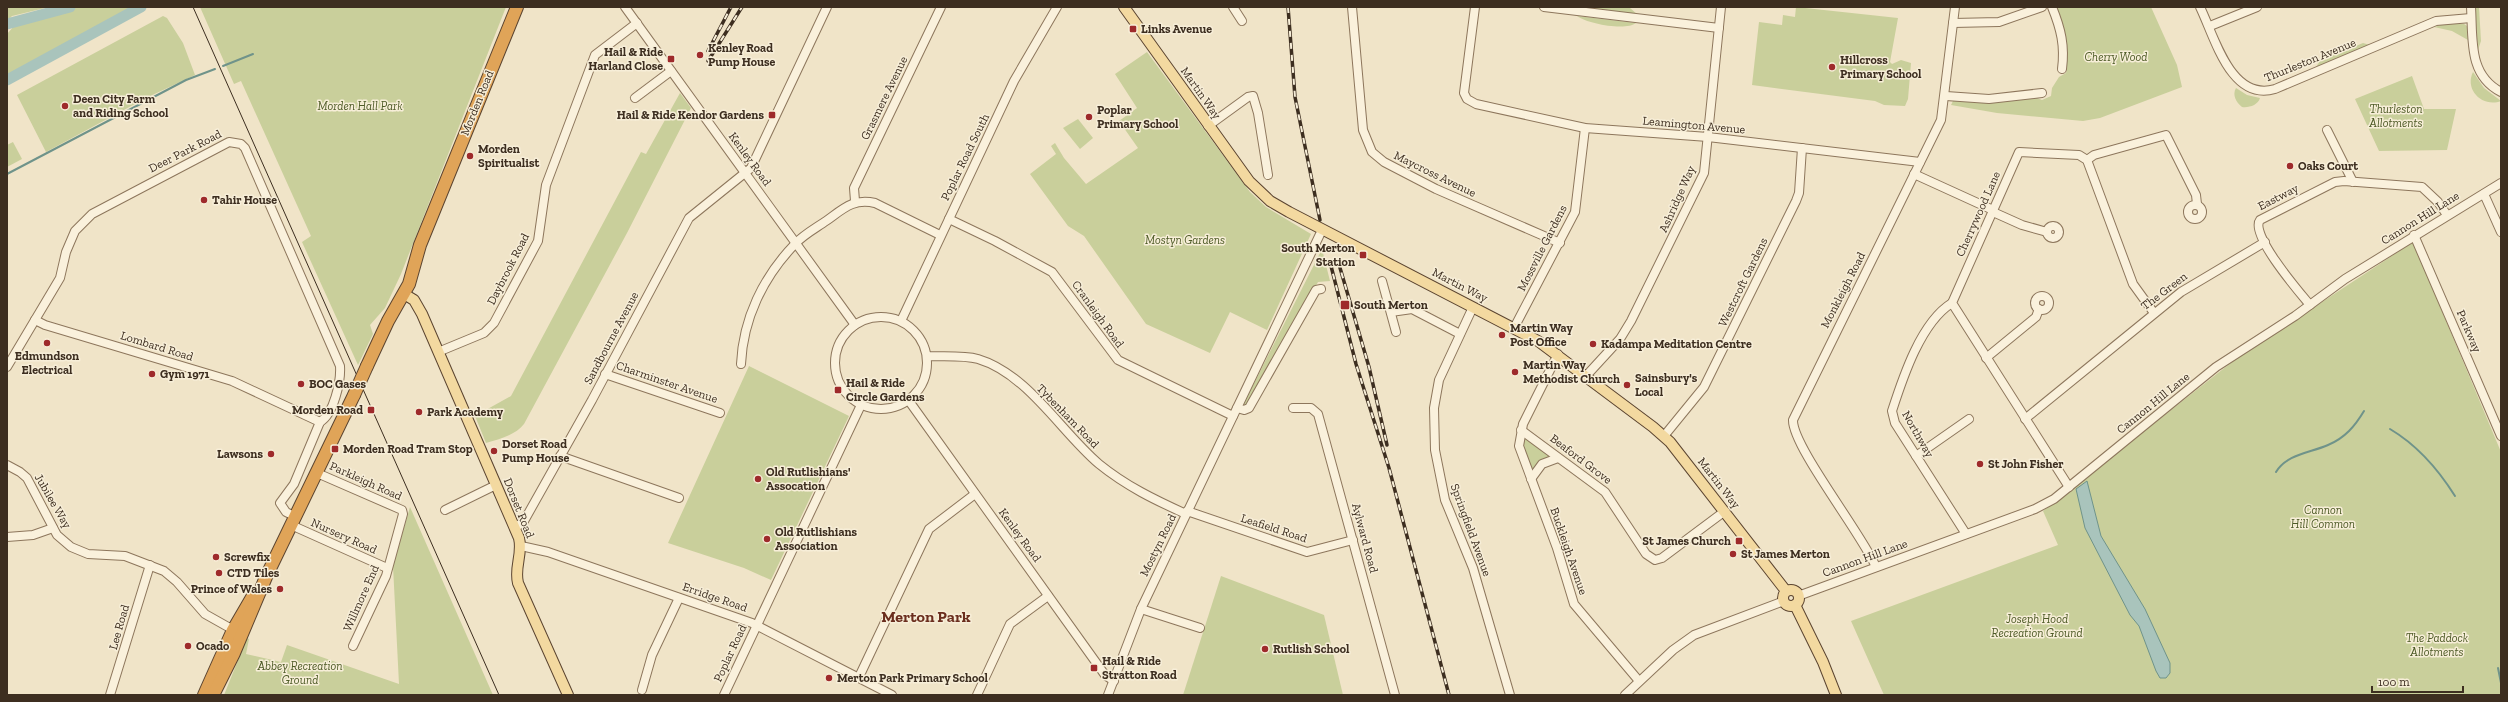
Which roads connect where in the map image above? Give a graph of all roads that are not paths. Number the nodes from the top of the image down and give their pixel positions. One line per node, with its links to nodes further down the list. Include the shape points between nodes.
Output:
1 (517, 7): 56 (highway, Morden Road)
2 (625, 7): 20 (street, Kenley Road)
3 (827, 7): 37 (street, Sandbourne Avenue, via 751,168)
4 (941, 7): 43 (street, Grasmere Avenue, via 854,188)
5 (1057, 7): 47 (street, Poplar Road South, via 1014,81)
6 (1124, 7): 30 (main road, Martin Way)
7 (1233, 7): 19 (street)
8 (1352, 7): 55 (street, Maycross Avenue, via 1364,138 1372,152 1384,162 1436,189)
9 (1475, 7): 31 (street, Leamington Avenue, via 1464,94 1468,100 1476,104)
10 (1544, 7): 23 (street)
11 (1721, 7): 23 (street, Ashridge Way)
12 (1955, 7): 21 (street, Monkleigh Road)
13 (2042, 7): 21 (street, via 1999,22)
14 (2052, 7): 24 (street, via 2064,46)
15 (2200, 7): 22 (street, Thurleston Avenue)
16 (2256, 7): 22 (street)
17 (2470, 7): 18 (street)
18 (2471, 18): 22 (street, Thurleston Avenue, via 2436,21 2265,91 2249,88 2234,77); 26 (street, via 2477,68 2485,80)
19 (1242, 21)
20 (637, 23): 25 (street, Kenley Road); 73 (street, Daybrook Road, via 595,55 546,185 538,241 494,323 484,333)
21 (1953, 23): 28 (street, Monkleigh Road)
22 (2210, 26)
23 (1719, 28): 33 (street, Ashridge Way)
24 (2062, 69)
25 (671, 71): 29 (street); 37 (street, Kenley Road)
26 (2501, 92)
27 (2042, 93): 28 (street, via 1989,99)
28 (1946, 96): 36 (street, Monkleigh Road, via 1942,120)
29 (635, 98)
30 (1208, 126): 39 (street, via 1248,96 1254,96); 48 (main road, Martin Way, via 1260,192 1279,206)
31 (1585, 128): 33 (street, Leamington Avenue); 55 (street, Mossville Gardens, via 1576,207)
32 (2326, 130): 40 (street)
33 (1708, 137): 34 (street, Leamington Avenue); 80 (street, Ashridge Way, via 1702,179 1631,321 1620,338)
34 (1802, 148): 36 (street, Leamington Avenue); 91 (street, Westcroft Gardens, via 1799,193 1796,201 1704,387)
35 (2087, 160): 44 (street, via 2094,155 2166,135 2196,195); 45 (street, Cherrywood Lane, via 2079,155 2019,152); 65 (street, via 2133,284)
36 (1920, 162): 38 (street, Monkleigh Road)
37 (745, 174): 54 (street, Kenley Road); 79 (street, Sandbourne Avenue, via 692,214)
38 (1914, 174): 45 (street); 115 (street, Monkleigh Road, via 1793,420 1797,439 1859,534)
39 (1268, 175)
40 (2353, 182): 46 (street, Eastway, via 2422,187); 53 (street, Eastway, via 2335,182 2260,220 2258,224)
41 (2501, 183): 42 (street, Cannon Hill Lane)
42 (2484, 194): 46 (street, Cannon Hill Lane); 50 (street)
43 (855, 201): 51 (street, via 875,203); 54 (street)
44 (2197, 204)
45 (1993, 211): 49 (street, via 2022,225); 60 (street, Cherrywood Lane)
46 (2447, 215): 52 (street, Cannon Hill Lane)
47 (948, 219): 51 (street, Poplar Road South); 86 (street, Cranleigh Road, via 1052,272 1118,360)
48 (1322, 230): 62 (main road, Martin Way); 83 (street, Mostyn Road)
49 (2047, 232)
50 (2501, 232)
51 (940, 235): 68 (street, Poplar Road South)
52 (2414, 235): 61 (street, Cannon Hill Lane, via 2345,279); 92 (street, Parkway)
53 (2265, 242): 61 (street, via 2275,261); 65 (street, The Green, via 2186,288)
54 (795, 243): 69 (street, Kenley Road); 77 (street, via 770,275 756,300 744,336)
55 (1560, 243): 70 (street, Mossville Gardens)
56 (412, 266): 59 (highway, Morden Road, via 412,275); 67 (highway, Morden Road, via 388,313)
57 (1382, 281): 64 (street)
58 (1321, 289): 83 (street, via 1316,290 1249,408)
59 (404, 294): 67 (highway, Morden Road); 73 (main road, Dorset Road, via 417,303)
60 (1952, 304): 76 (street); 94 (street, Northway, via 1933,319 1924,332 1892,411 1895,423)
61 (2310, 305): 100 (street, Cannon Hill Lane, via 2216,367)
62 (1473, 306): 70 (main road, Martin Way); 72 (street, Springfield Avenue)
63 (2040, 309): 76 (street, via 2036,317)
64 (1391, 312): 71 (street); 72 (street, via 1412,309)
65 (2154, 313): 88 (street, The Green)
66 (35, 320): 78 (street, Deer Park Road); 89 (street, Lombard Road, via 124,350 232,381); 89 (street, Deer Park Road, via 60,278 70,240 82,222 101,209 228,142 241,144 245,148 340,366 340,385 327,414)
67 (388, 321): 97 (highway, Morden Road, bridge)
68 (901, 322): 69 (street, via 871,317); 75 (street, via 915,333)
69 (855, 325): 82 (street, via 844,336 837,350 835,367 839,382 847,395)
70 (1514, 328): 74 (main road, Martin Way)
71 (1396, 332)
72 (1460, 334): 139 (street, Springfield Avenue, via 1436,389 1433,417 1435,450 1445,500 1473,568)
73 (438, 352): 99 (main road, Dorset Road)
74 (1558, 354): 80 (main road, Martin Way); 90 (street, Buckleigh Avenue)
75 (927, 356): 81 (street, via 926,370 920,387); 105 (street, Tybenham Road, via 972,358 994,367 1029,392 1091,457 1122,482)
76 (1986, 358): 88 (street)
77 (741, 364)
78 (7, 367)
79 (605, 374): 85 (street, Charminster Avenue); 93 (street, Sandbourne Avenue)
80 (1586, 376): 91 (main road, Martin Way)
81 (909, 401): 82 (street, via 884,410); 101 (street, Kenley Road)
82 (861, 405): 122 (street, Poplar Road)
83 (1237, 408): 86 (street, Mostyn Road)
84 (1293, 408): 112 (street, Aylward Road, via 1307,407 1318,414)
85 (720, 413)
86 (1233, 416): 105 (street, Mostyn Road)
87 (1969, 419): 94 (street)
88 (2026, 420): 100 (street)
89 (320, 422): 107 (street, via 294,484 280,502)
90 (1521, 430): 95 (street, Beaford Grove); 98 (street, Buckleigh Avenue, via 1519,446)
91 (1664, 436): 104 (main road, Martin Way)
92 (2501, 436)
93 (560, 456): 102 (street); 109 (street, Sandbourne Avenue, via 524,520)
94 (1916, 456): 110 (street, Northway)
95 (1558, 458): 98 (street, via 1542,464); 104 (street, Beaford Grove, via 1605,492 1646,554 1655,560 1662,558)
96 (7, 465): 108 (street, Jubilee Way, via 20,472 33,486)
97 (317, 473): 106 (street, Parkleigh Road, via 402,510); 107 (highway, Morden Road)
98 (1531, 479): 128 (street, Buckleigh Avenue, via 1557,548 1574,604)
99 (496, 485): 103 (street); 109 (main road, Dorset Road)
100 (2069, 487): 110 (street, Cannon Hill Lane, via 2035,509)
101 (975, 494): 117 (street, Kenley Road); 126 (street, via 929,529)
102 (680, 498)
103 (445, 510)
104 (1725, 511): 118 (main road, Martin Way)
105 (1187, 513): 112 (street, Leafield Road, via 1307,552); 121 (street, Mostyn Road)
106 (403, 514): 116 (street, Willmore End)
107 (294, 521): 116 (street, Nursery Road); 124 (highway, Morden Road)
108 (53, 528): 111 (street, via 33,535); 114 (street, Jubilee Way, via 63,541 79,551 97,555 116,555)
109 (515, 528): 113 (main road, Dorset Road)
110 (1966, 534): 115 (street, Cannon Hill Lane)
111 (7, 537)
112 (1353, 540): 138 (street, Aylward Road)
113 (521, 546): 119 (street, Erridge Road, via 548,552); 133 (main road, Dorset Road, via 516,573 518,583)
114 (150, 565): 124 (street, Jubilee Way, via 170,575 205,614); 130 (street, Lee Road)
115 (1876, 567): 120 (street, Cannon Hill Lane)
116 (387, 568): 125 (street, Willmore End, via 386,576)
117 (1048, 596): 127 (street, Kenley Road, via 1105,675); 136 (street, via 1010,624)
118 (1785, 596): 120 (main road, via 1787,605); 120 (main road, via 1793,590); 128 (street, via 1700,632 1673,650)
119 (679, 598): 122 (street, Erridge Road); 129 (street, via 652,655)
120 (1797, 600): 141 (main road)
121 (1141, 609): 123 (street); 127 (street, Mostyn Road)
122 (757, 625): 126 (street, Erridge Road); 134 (street, Poplar Road)
123 (1200, 628)
124 (238, 632): 131 (highway, Morden Road); 132 (highway, Morden Road)
125 (353, 646)
126 (859, 677): 135 (street, Erridge Road)
127 (1114, 681): 137 (street, Mostyn Road)
128 (1639, 681): 140 (street)
129 (642, 690)
130 (110, 695)
131 (204, 695)
132 (214, 695)
133 (568, 695)
134 (724, 695)
135 (892, 695)
136 (977, 695)
137 (1108, 695)
138 (1395, 695)
139 (1510, 695)
140 (1625, 695)
141 (1836, 695)

